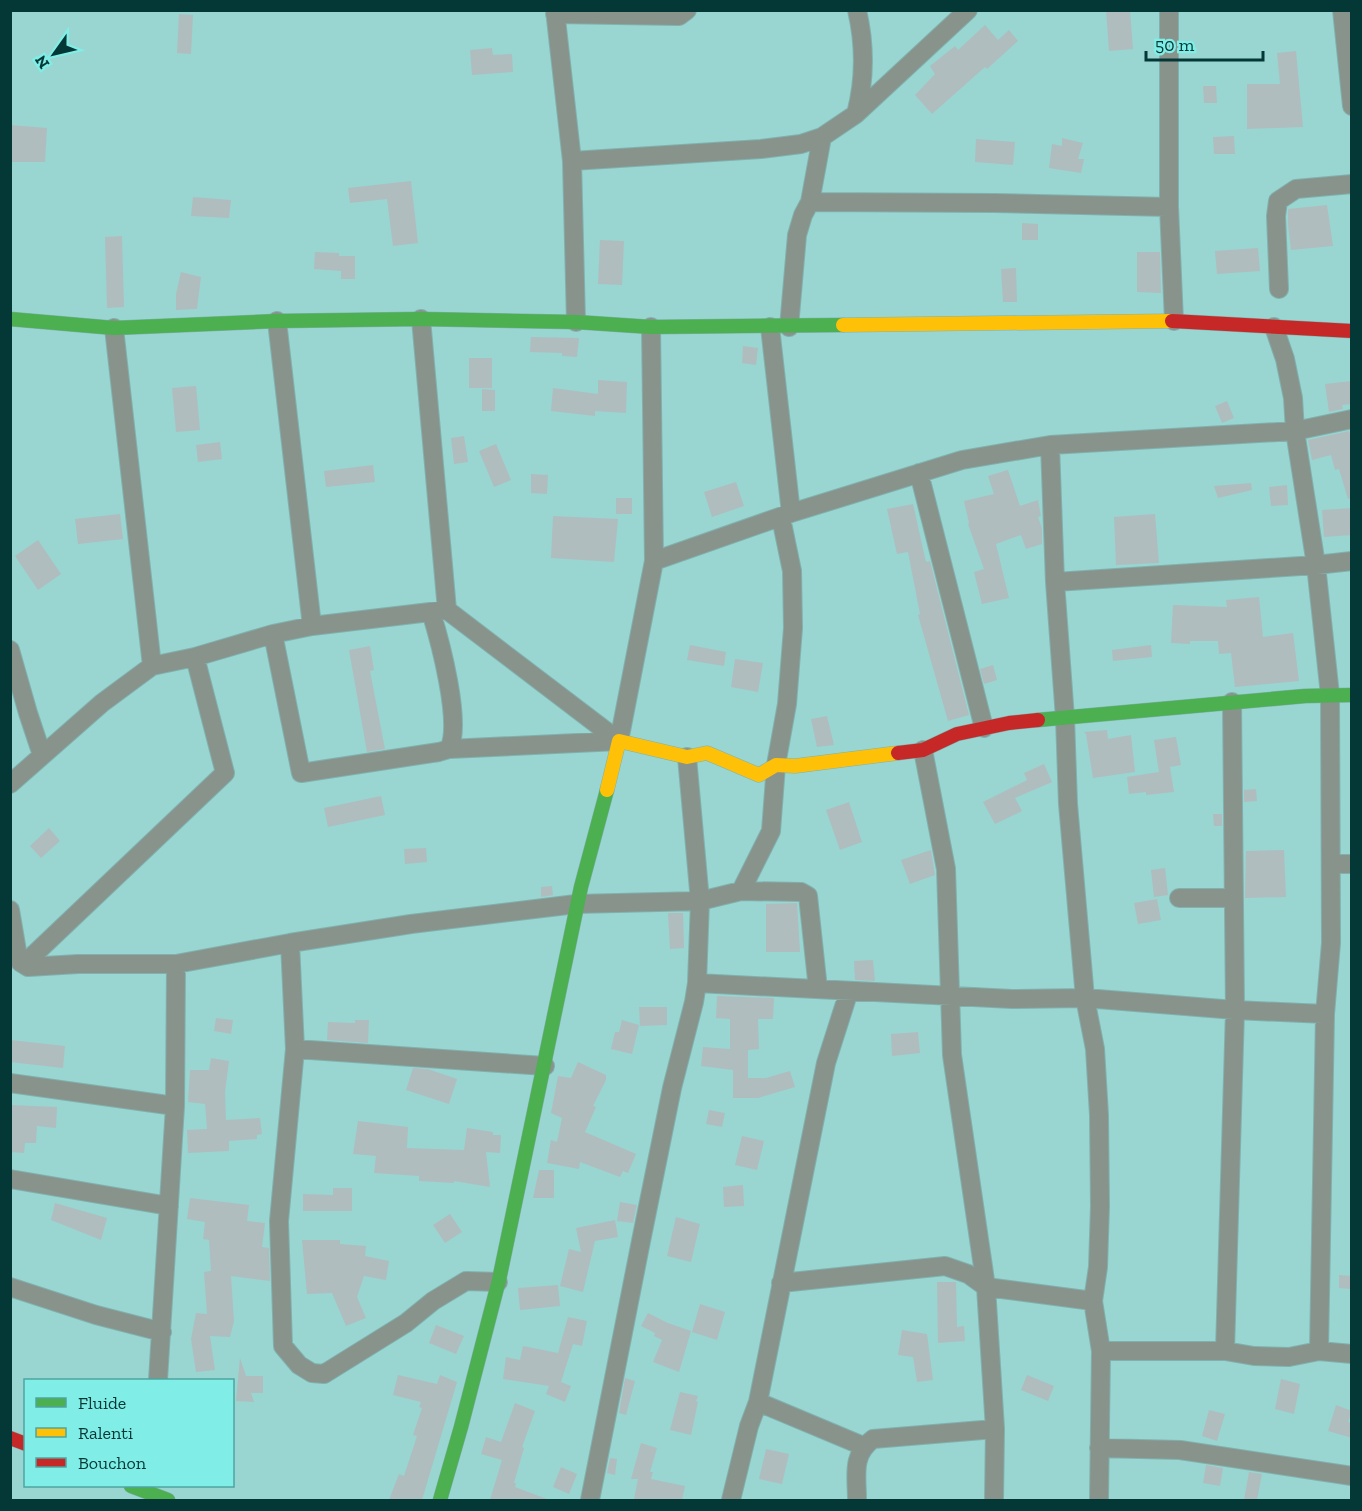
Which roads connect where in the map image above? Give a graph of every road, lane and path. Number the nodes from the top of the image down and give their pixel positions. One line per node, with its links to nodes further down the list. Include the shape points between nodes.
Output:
1 (687, 10): 6 (street, via 679,16)
2 (857, 10): 8 (street, via 863,55)
3 (968, 10): 8 (street)
4 (1169, 10): 13 (street)
5 (1342, 10): 7 (street)
6 (555, 12): 10 (street)
7 (1352, 106)
8 (856, 114): 9 (street)
9 (822, 137): 10 (street, via 761,149); 12 (street)
10 (572, 161): 19 (street)
11 (1352, 184): 14 (street, via 1296,189 1278,201)
12 (810, 202): 13 (street); 22 (street, via 798,226)
13 (1169, 207): 18 (street)
14 (1279, 289)
15 (10, 319): 24 (street)
16 (421, 319): 17 (street); 19 (street); 35 (street)
17 (277, 321): 24 (street); 36 (street)
18 (1174, 321): 22 (street); 23 (street)
19 (576, 322): 20 (street)
20 (651, 327): 21 (street); 31 (street)
21 (770, 327): 22 (street); 30 (street)
22 (789, 327)
23 (1274, 327): 25 (street); 27 (street, via 1291,388)
24 (114, 328): 40 (street)
25 (1352, 331)
26 (1352, 419): 27 (street)
27 (1295, 430): 28 (street); 33 (street)
28 (1050, 445): 29 (street, via 962,460); 34 (street)
29 (919, 473): 30 (street); 45 (street)
30 (786, 516): 31 (street); 51 (street, via 793,628 787,704)
31 (654, 561): 46 (street)
32 (1352, 561): 33 (street)
33 (1316, 565): 34 (street); 42 (street)
34 (1055, 582): 44 (street)
35 (439, 611): 36 (street); 46 (street); 47 (street, via 454,734)
36 (312, 626): 37 (street)
37 (273, 634): 39 (street); 47 (street, via 301,773)
38 (10, 650): 49 (street)
39 (195, 657): 40 (street); 62 (street, via 225,773)
40 (152, 666): 49 (street)
41 (1352, 695): 42 (street)
42 (1330, 696): 43 (street); 53 (street)
43 (1232, 702): 44 (street); 57 (street)
44 (1065, 718): 45 (street); 68 (street, via 1068,804)
45 (984, 728): 48 (street, via 957,734)
46 (619, 741): 47 (street); 50 (street); 59 (street)
47 (449, 749)
48 (923, 750): 51 (street); 67 (street, via 946,869)
49 (42, 754): 52 (street)
50 (687, 758): 51 (street, via 707,753 759,775); 58 (street)
51 (776, 765): 55 (street, via 771,831)
52 (10, 783)
53 (1331, 864): 54 (street); 70 (street, via 1331,943)
54 (1352, 864)
55 (741, 891): 58 (street); 65 (street, via 801,892 808,896)
56 (1179, 898): 57 (street)
57 (1233, 898): 69 (street)
58 (700, 901): 59 (street); 64 (street)
59 (576, 904): 61 (street); 72 (street)
60 (10, 910): 62 (street, via 16,951)
61 (290, 942): 63 (street); 71 (street)
62 (24, 964): 63 (street)
63 (176, 964): 74 (street)
64 (697, 983): 65 (street); 96 (street, via 647,1208)
65 (818, 989): 66 (street)
66 (849, 991): 67 (street); 78 (street, via 826,1063)
67 (951, 996): 68 (street); 80 (street, via 952,1055)
68 (1085, 998): 69 (street); 81 (street, via 1095,1049 1099,1115 1100,1206)
69 (1235, 1010): 70 (street); 83 (street)
70 (1325, 1014): 84 (street)
71 (295, 1049): 72 (street); 77 (street, via 279,1221 283,1346 299,1365 312,1373 324,1374 466,1281)
72 (545, 1066): 77 (street)
73 (10, 1083): 74 (street)
74 (175, 1106): 76 (street)
75 (10, 1179): 76 (street)
76 (170, 1206): 82 (street)
77 (498, 1281): 95 (street)
78 (781, 1283): 80 (street, via 945,1266 968,1274); 88 (street)
79 (10, 1287): 82 (street)
80 (986, 1287): 81 (street); 89 (street)
81 (1093, 1301): 85 (street)
82 (162, 1332): 87 (street)
83 (1225, 1351): 84 (street, via 1289,1357); 85 (street)
84 (1319, 1351): 86 (street)
85 (1101, 1352): 91 (street)
86 (1352, 1354)
87 (158, 1379)
88 (758, 1402): 90 (street); 97 (street)
89 (995, 1429): 90 (street, via 873,1438); 99 (street)
90 (863, 1446): 98 (street, via 857,1458)
91 (1099, 1448): 92 (street, via 1180,1450); 100 (street)
92 (1352, 1476)
93 (149, 1489): 94 (street)
94 (168, 1500)
95 (440, 1500)
96 (590, 1500)
97 (730, 1500)
98 (857, 1500)
99 (994, 1500)
100 (1099, 1500)

